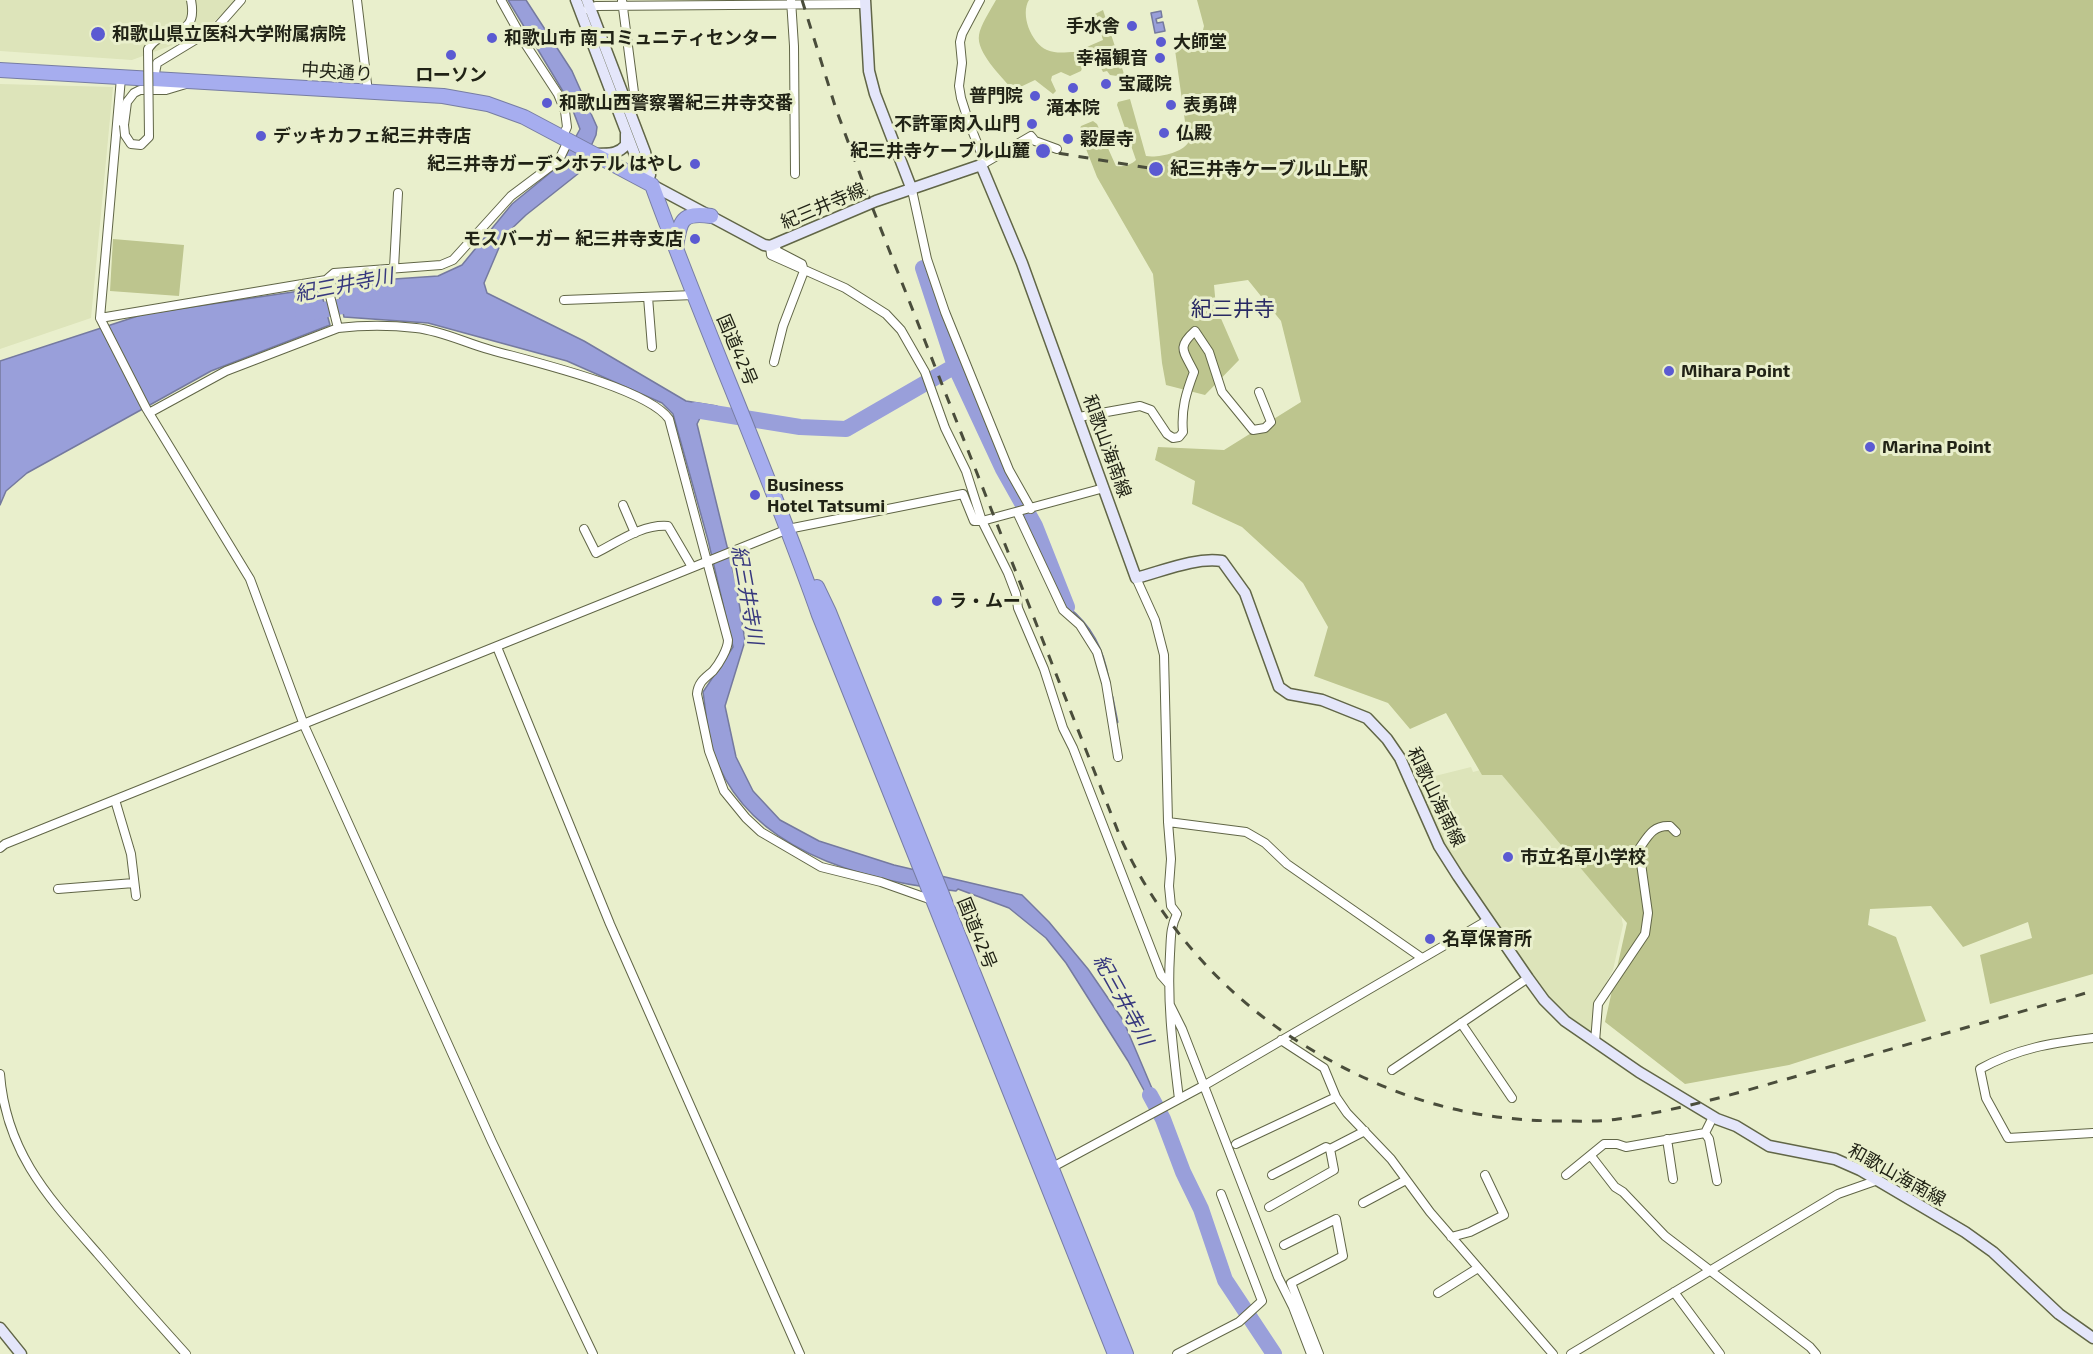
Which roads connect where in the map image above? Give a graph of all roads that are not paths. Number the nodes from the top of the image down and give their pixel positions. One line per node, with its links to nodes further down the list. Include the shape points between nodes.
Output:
1 (191, 0): 14 (street, bridge, via 190,25 163,35 148,49 149,137 141,145 131,144 124,125 127,102 134,93 140,90 176,88)
2 (241, 0): 13 (street, via 218,26 157,63)
3 (357, 0): 15 (street)
4 (501, 0): 18 (street, via 558,94 565,111)
5 (576, 0): 10 (main road)
6 (980, 0): 21 (street, via 960,42 959,86)
7 (865, 2): 9 (street); 24 (main road, via 869,71)
8 (623, 3): 9 (street); 10 (street); 16 (street, via 634,100)
9 (792, 3): 22 (street)
10 (586, 7): 16 (main road); 17 (main road)
11 (0, 70): 12 (highway, 中央通り)
12 (121, 78): 13 (highway, 中央通り); 35 (street)
13 (154, 78): 14 (highway, 中央通り)
14 (192, 81): 15 (highway, 中央通り)
15 (368, 92): 18 (highway, 中央通り, via 474,100 524,117)
16 (627, 104): 23 (main road, via 645,152)
17 (624, 126): 20 (main road, via 627,142 623,148 612,154); 23 (main road)
18 (567, 141): 20 (highway, 中央通り); 29 (street, via 559,160 511,196 453,260 441,265)
19 (1057, 149): 21 (street, via 1035,141 1031,135)
20 (593, 155): 23 (highway, 中央通り)
21 (983, 164): 24 (main road); 41 (main road, 和歌山海南線)
22 (795, 174)
23 (652, 185): 26 (main road, 紀三井寺線); 28 (highway, 国道42号)
24 (912, 190): 27 (main road, 紀三井寺線, via 876,201); 44 (street, via 927,259 945,312 1010,470)
25 (398, 193): 29 (street)
26 (711, 216): 27 (main road, 紀三井寺線, via 764,245); 28 (highway, via 682,220)
27 (773, 245): 30 (street, via 802,264)
28 (676, 250): 32 (highway, 国道42号)
29 (394, 268): 31 (street, via 334,273)
30 (804, 271): 38 (street); 46 (street, via 845,288 885,314 901,330 925,372 945,428 972,485)
31 (327, 282): 35 (street); 36 (street)
32 (694, 295): 33 (street); 48 (highway, 国道42号)
33 (648, 297): 34 (street); 37 (street)
34 (564, 300)
35 (101, 321): 40 (street)
36 (338, 325): 40 (street, via 226,370); 50 (street, via 416,328 441,333 586,377 663,411 669,419)
37 (652, 347)
38 (774, 362)
39 (1259, 392): 41 (street, via 1271,422 1266,428 1253,430 1222,392 1209,352 1195,331 1184,340 1183,348 1194,372 1183,401 1184,432 1179,437 1167,434 1151,410 1140,406)
40 (148, 410): 54 (street, via 250,579)
41 (1078, 417): 42 (main road, 和歌山海南線)
42 (1104, 488): 44 (street); 52 (main road, 和歌山海南線)
43 (623, 505): 49 (street)
44 (1031, 509): 45 (street)
45 (1017, 512): 46 (street); 55 (street, via 1063,610 1080,625 1096,652 1106,683)
46 (982, 521): 48 (street, via 974,521 963,494); 67 (street, via 1008,573 1063,728 1161,975)
47 (584, 529): 49 (street, via 596,553)
48 (788, 529): 50 (street); 63 (highway, 国道42号, via 819,615)
49 (635, 533): 51 (street, via 668,526)
50 (708, 561): 51 (street); 63 (street, via 728,645 698,686 697,694 709,751 724,791 761,832 821,867)
51 (692, 567): 53 (street)
52 (1136, 578): 57 (street, via 1155,620 1164,655); 64 (main road, 和歌山海南線, via 1188,564 1222,561 1245,593 1279,687 1289,694 1322,700 1367,718 1387,739 1400,758 1440,846)
53 (497, 646): 54 (street); 109 (street, via 610,924)
54 (304, 724): 56 (street); 108 (street, via 492,1142)
55 (1118, 757)
56 (115, 800): 59 (street); 60 (street, via 131,854)
57 (1168, 822): 65 (street, via 1246,832); 67 (street, via 1169,886 1171,906 1177,914 1170,933)
58 (1676, 832): 72 (street, via 1670,826 1652,830 1639,849 1648,913 1645,934 1598,1004)
59 (0, 848)
60 (134, 884): 61 (street); 62 (street)
61 (58, 889)
62 (136, 896)
63 (938, 900): 87 (highway, 国道42号)
64 (1488, 920): 65 (street); 66 (main road, 和歌山海南線)
65 (1422, 958): 71 (street)
66 (1528, 978): 69 (street); 72 (main road, 和歌山海南線, via 1565,1021)
67 (1168, 983): 68 (street)
68 (1169, 1004): 75 (street); 78 (street)
69 (1461, 1023): 73 (street); 77 (street)
70 (2093, 1038): 82 (street, via 2034,1047 1980,1069 1986,1098 2008,1138)
71 (1281, 1040): 75 (street); 76 (street, via 1324,1068)
72 (1595, 1042): 79 (main road, 和歌山海南線)
73 (1392, 1070)
74 (0, 1074): 107 (street, via 7,1117 39,1183)
75 (1205, 1085): 78 (street); 113 (street)
76 (1336, 1097): 80 (street); 84 (street)
77 (1512, 1098)
78 (1179, 1099): 87 (street)
79 (1713, 1117): 81 (street); 93 (main road, 和歌山海南線, via 1769,1146 1835,1159)
80 (1365, 1131): 85 (street); 92 (street)
81 (1705, 1132): 83 (street); 94 (street)
82 (2093, 1133)
83 (1667, 1139): 86 (street, via 1626,1147 1604,1144); 91 (street)
84 (1236, 1144)
85 (1330, 1149): 88 (street, via 1326,1147); 97 (street, via 1334,1170)
86 (1591, 1156): 90 (street); 101 (street, via 1615,1187 1665,1236)
87 (1047, 1170): 110 (highway, 国道42号); 111 (highway, 国道42号)
88 (1272, 1175)
89 (1485, 1175): 98 (street, via 1504,1215)
90 (1566, 1175)
91 (1673, 1179)
92 (1406, 1180): 96 (street); 98 (street)
93 (1878, 1180): 101 (street, via 1838,1194); 105 (main road, 和歌山海南線, via 1978,1240 2059,1314)
94 (1717, 1181)
95 (1221, 1194): 112 (street, via 1262,1301 1239,1322)
96 (1363, 1203)
97 (1269, 1207)
98 (1451, 1237): 100 (street)
99 (1284, 1245): 114 (street, via 1336,1219 1343,1256 1291,1283)
100 (1478, 1268): 103 (street); 115 (street)
101 (1709, 1271): 102 (street); 118 (street)
102 (1674, 1292): 116 (street); 117 (street)
103 (1438, 1293)
104 (0, 1328): 106 (main road)
105 (2093, 1338)
106 (21, 1354)
107 (186, 1354)
108 (593, 1354)
109 (800, 1354)
110 (1115, 1354)
111 (1126, 1354)
112 (1178, 1354)
113 (1311, 1354)
114 (1318, 1354)
115 (1553, 1354)
116 (1570, 1354)
117 (1720, 1354)
118 (1816, 1354)

